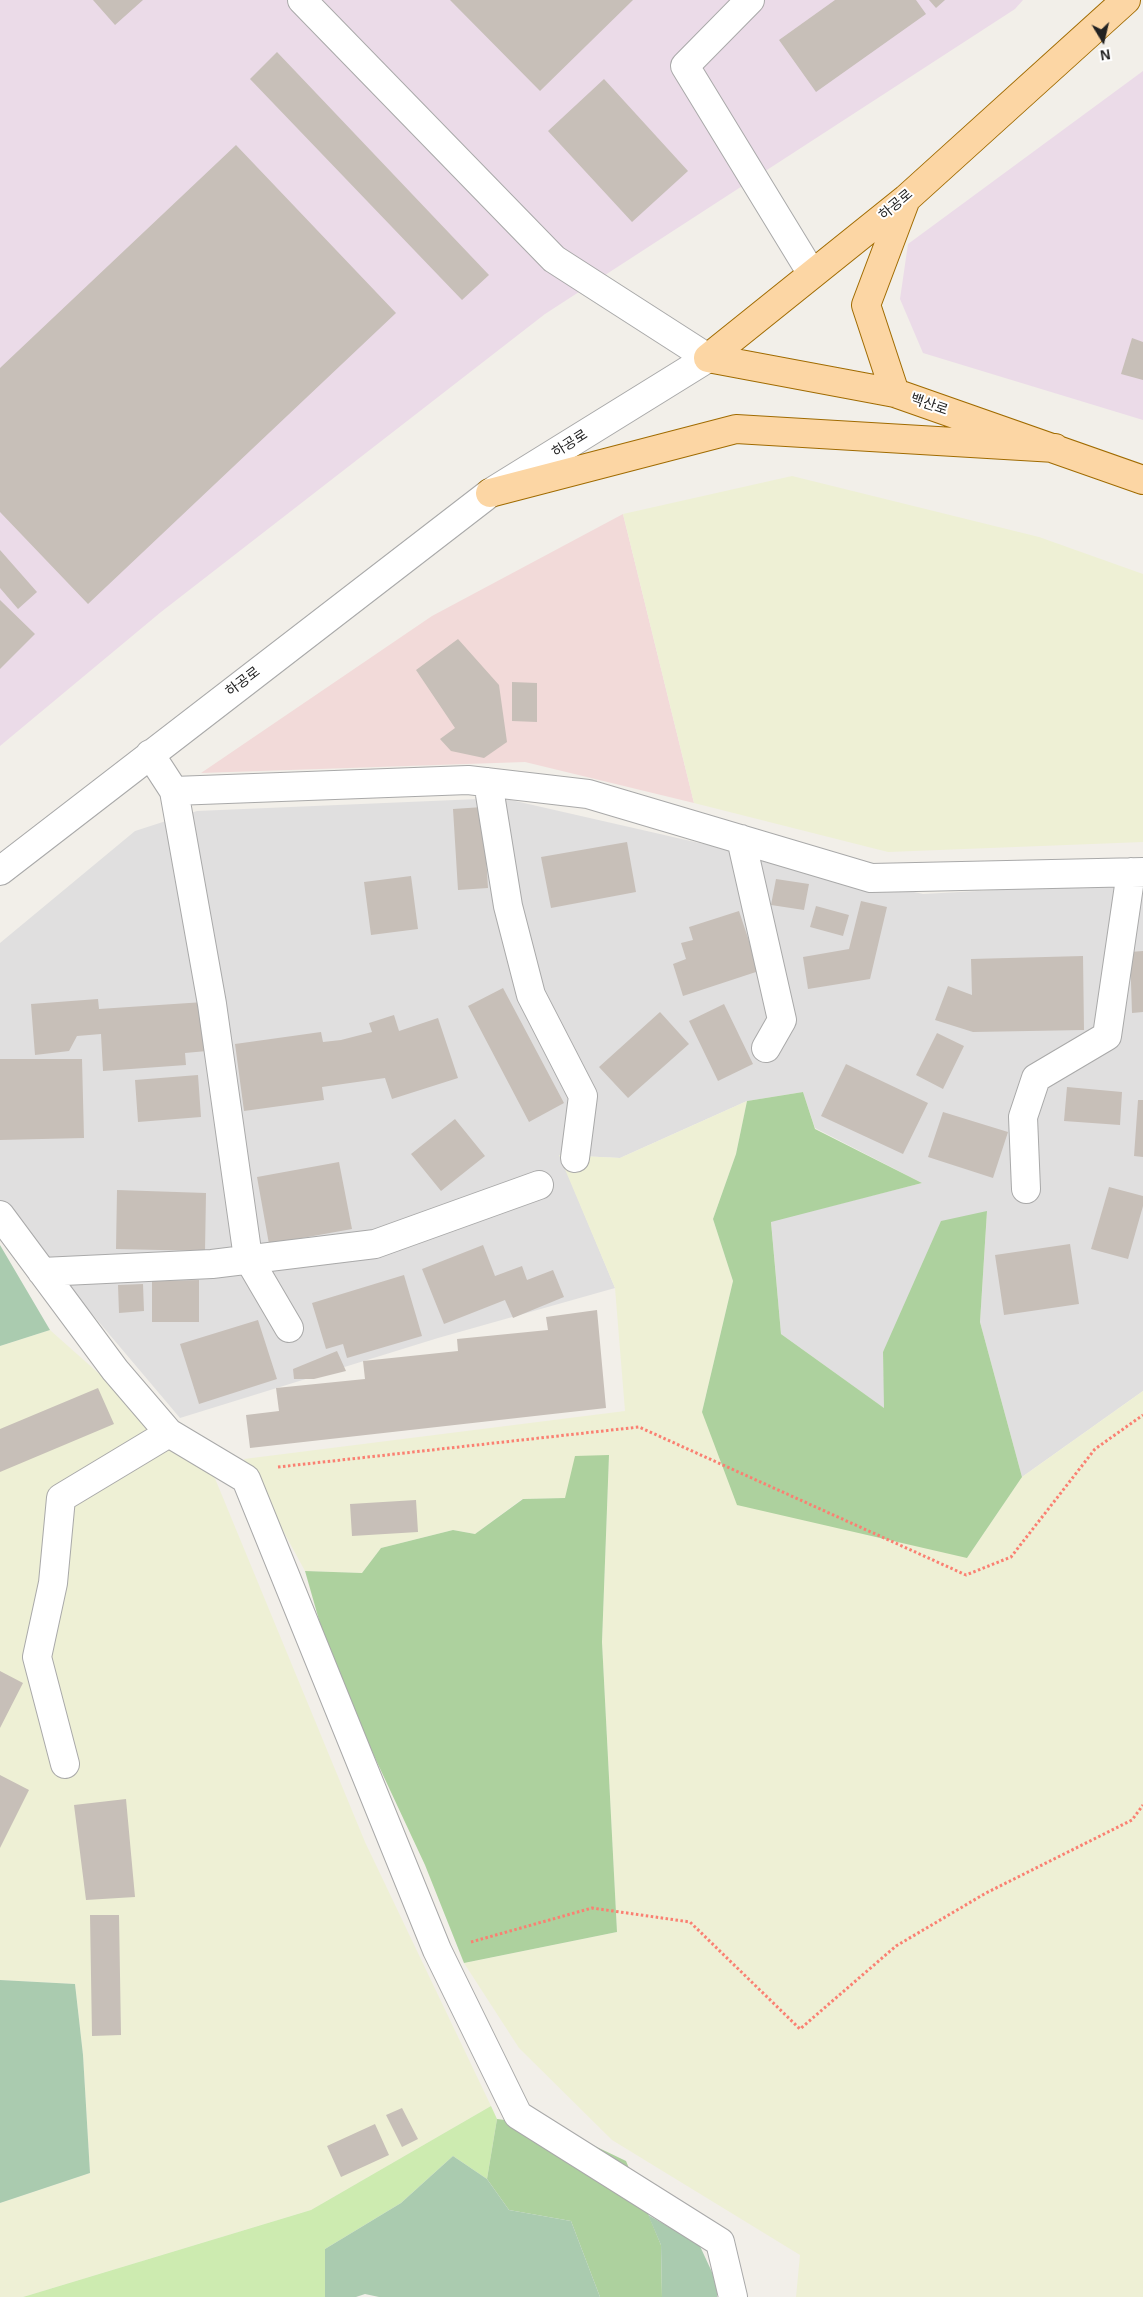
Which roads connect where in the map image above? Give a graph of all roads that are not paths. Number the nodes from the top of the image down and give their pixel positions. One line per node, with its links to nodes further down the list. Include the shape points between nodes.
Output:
1 (302, 0): 6 (street, via 554,259)
2 (750, 0): 5 (street, via 685,66)
3 (1126, 0): 4 (main road, 하공로)
4 (906, 198): 5 (main road, 하공로); 7 (main road, via 866,305)
5 (812, 274): 6 (main road, 하공로)
6 (708, 358): 7 (main road, 백산로); 10 (street, 하공로)
7 (895, 393): 8 (main road, 백산로)
8 (1055, 448): 9 (main road, 백산로); 10 (main road, via 736,430)
9 (1143, 480)
10 (490, 493): 11 (street, 하공로)
11 (150, 754): 13 (street); 15 (street, 하공로)
12 (488, 782): 13 (street, via 468,780); 14 (street, via 588,794); 18 (street, via 508,906 531,995 583,1096)
13 (174, 791): 22 (street, via 212,1004)
14 (741, 839): 16 (street, via 871,878); 17 (street, via 782,1020)
15 (0, 871)
16 (1137, 872): 20 (street, via 1107,1036 1036,1078 1023,1117)
17 (766, 1048)
18 (575, 1158)
19 (539, 1185): 22 (street, via 375,1244)
20 (1026, 1189)
21 (0, 1215): 23 (street)
22 (248, 1258): 23 (street, via 212,1264); 24 (street)
23 (42, 1272): 25 (street, via 115,1370)
24 (289, 1328)
25 (169, 1433): 26 (street, via 61,1498 53,1583 38,1657); 27 (street, via 246,1479 437,1950 518,2115 720,2242)
26 (65, 1764)
27 (733, 2297)

